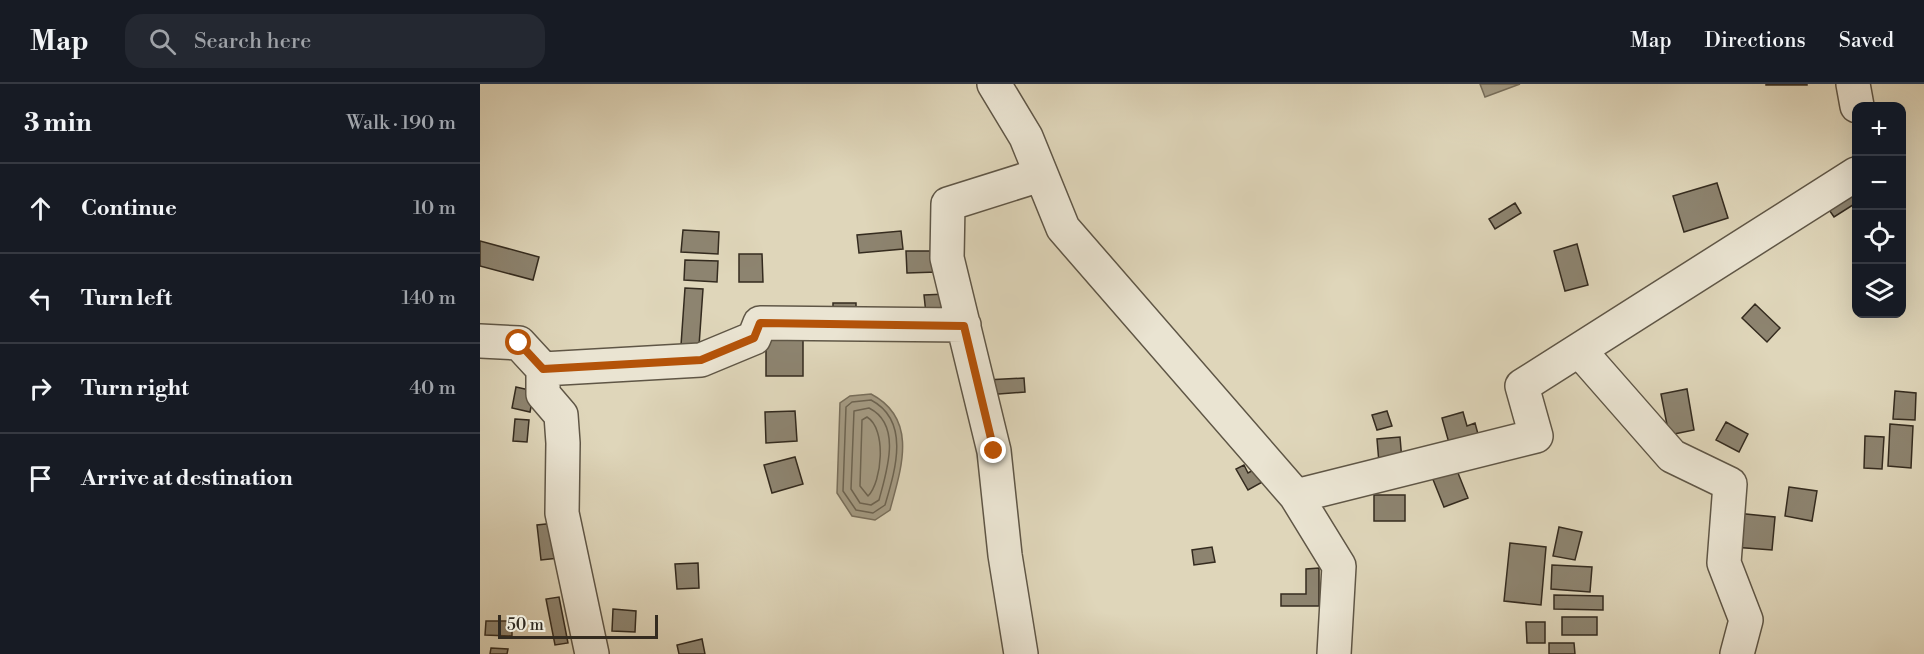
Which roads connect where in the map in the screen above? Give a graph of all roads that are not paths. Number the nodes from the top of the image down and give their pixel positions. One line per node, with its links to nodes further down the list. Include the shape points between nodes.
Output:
1 (994, 84): 4 (street, via 1026,137)
2 (1853, 84): 3 (street)
3 (1856, 102)
4 (1041, 175): 6 (street, via 948,204 948,258); 10 (street, via 1063,228)
5 (1852, 177): 8 (street)
6 (964, 326): 9 (street, via 760,323 754,338 701,360); 12 (street, via 994,451)
7 (480, 341): 9 (street, via 519,343)
8 (1579, 350): 10 (street, via 1522,386 1536,436); 14 (street, via 1672,456 1730,484 1724,563 1746,620)
9 (543, 369): 11 (street, via 543,394 561,415 562,513)
10 (1296, 496): 13 (street, via 1339,566)
11 (592, 654)
12 (1021, 654)
13 (1334, 654)
14 (1737, 654)

